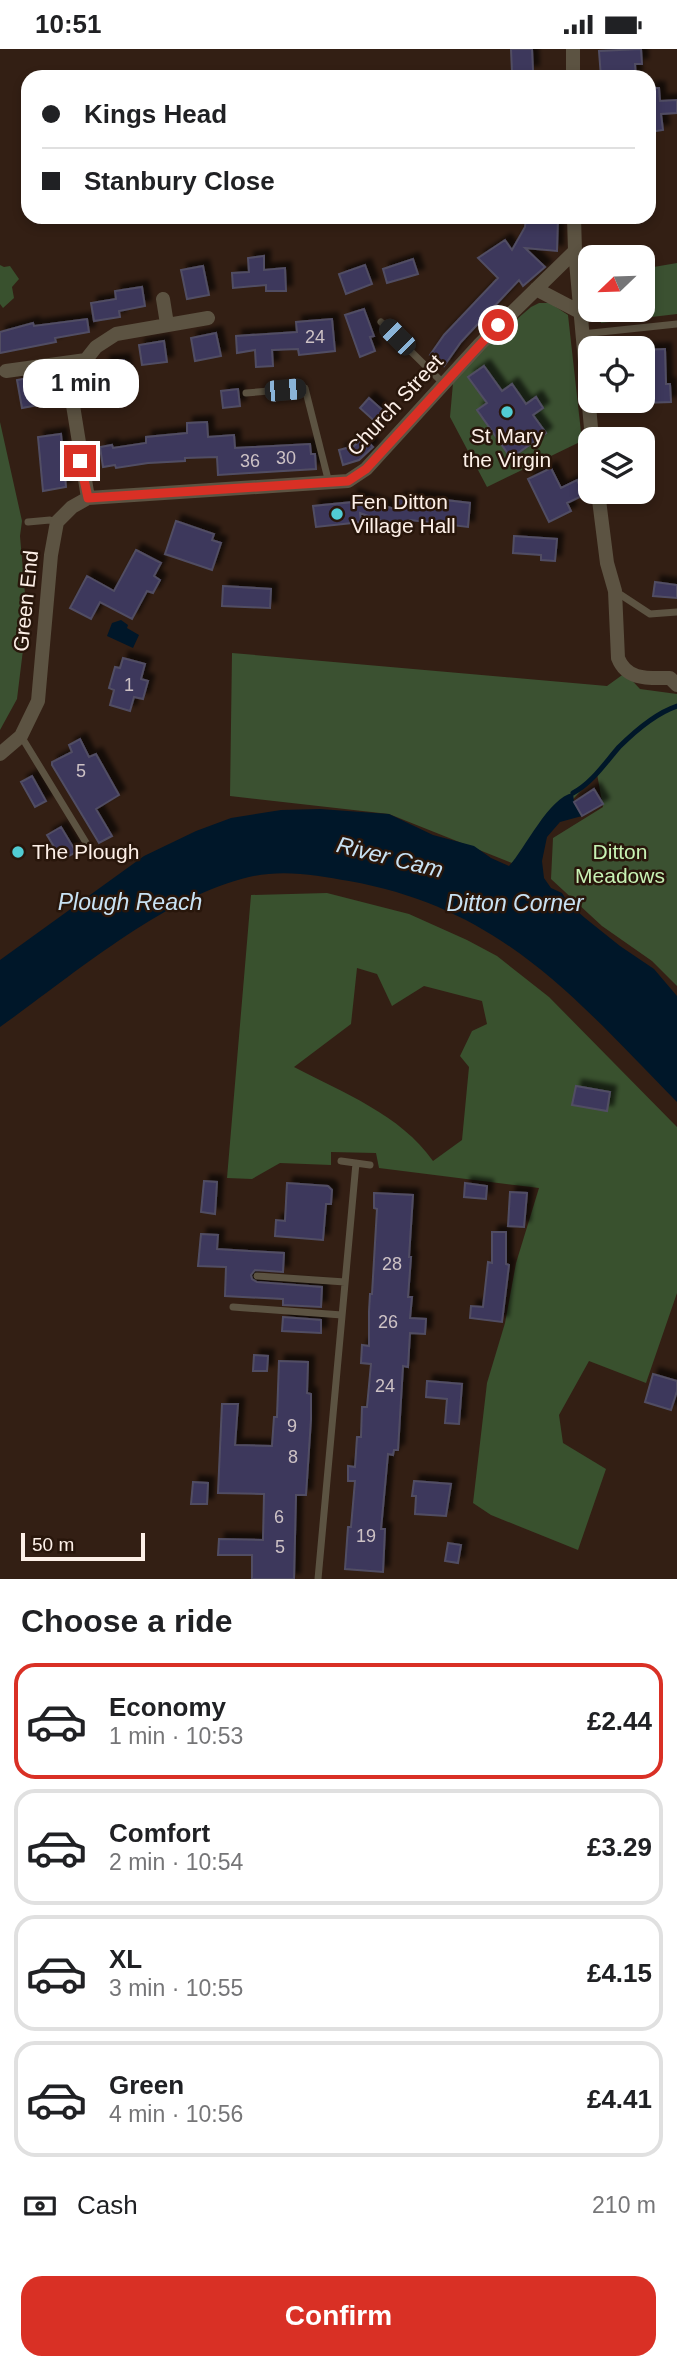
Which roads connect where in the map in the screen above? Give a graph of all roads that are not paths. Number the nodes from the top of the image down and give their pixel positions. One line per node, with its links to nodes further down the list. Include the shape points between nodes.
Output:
1 (573, 49): 2 (street)
2 (573, 70)
3 (574, 224): 4 (street)
4 (575, 251): 5 (street); 6 (street, Church Street)
5 (578, 288)
6 (536, 289): 8 (street); 17 (street, Church Street)
7 (163, 299): 12 (street)
8 (578, 311)
9 (208, 318): 12 (street)
10 (381, 322): 17 (lane)
11 (581, 322): 14 (street)
12 (167, 324): 15 (street, via 116,334)
13 (677, 324): 14 (lane)
14 (582, 334): 19 (street)
15 (86, 360): 16 (street); 21 (street, via 77,371 71,393)
16 (6, 371)
17 (445, 385): 20 (street, Church Street, via 366,469 348,481)
18 (246, 393): 20 (lane, via 305,388)
19 (591, 427)
20 (329, 483): 21 (street, Church Street)
21 (88, 498): 24 (street)
22 (600, 504): 25 (street)
23 (28, 522): 24 (lane)
24 (57, 522): 28 (street, Green End, via 38,701)
25 (615, 591): 26 (lane, via 650,614); 27 (street, via 621,667 636,677 670,678)
26 (677, 612)
27 (677, 685)
28 (21, 736): 29 (street, Green End); 30 (lane)
29 (0, 754)
30 (93, 854)
31 (341, 1161): 32 (lane)
32 (356, 1163): 33 (lane); 35 (lane)
33 (369, 1165)
34 (257, 1276): 35 (lane)
35 (345, 1282): 37 (lane)
36 (233, 1307): 37 (lane)
37 (342, 1315): 38 (lane)
38 (318, 1579)

